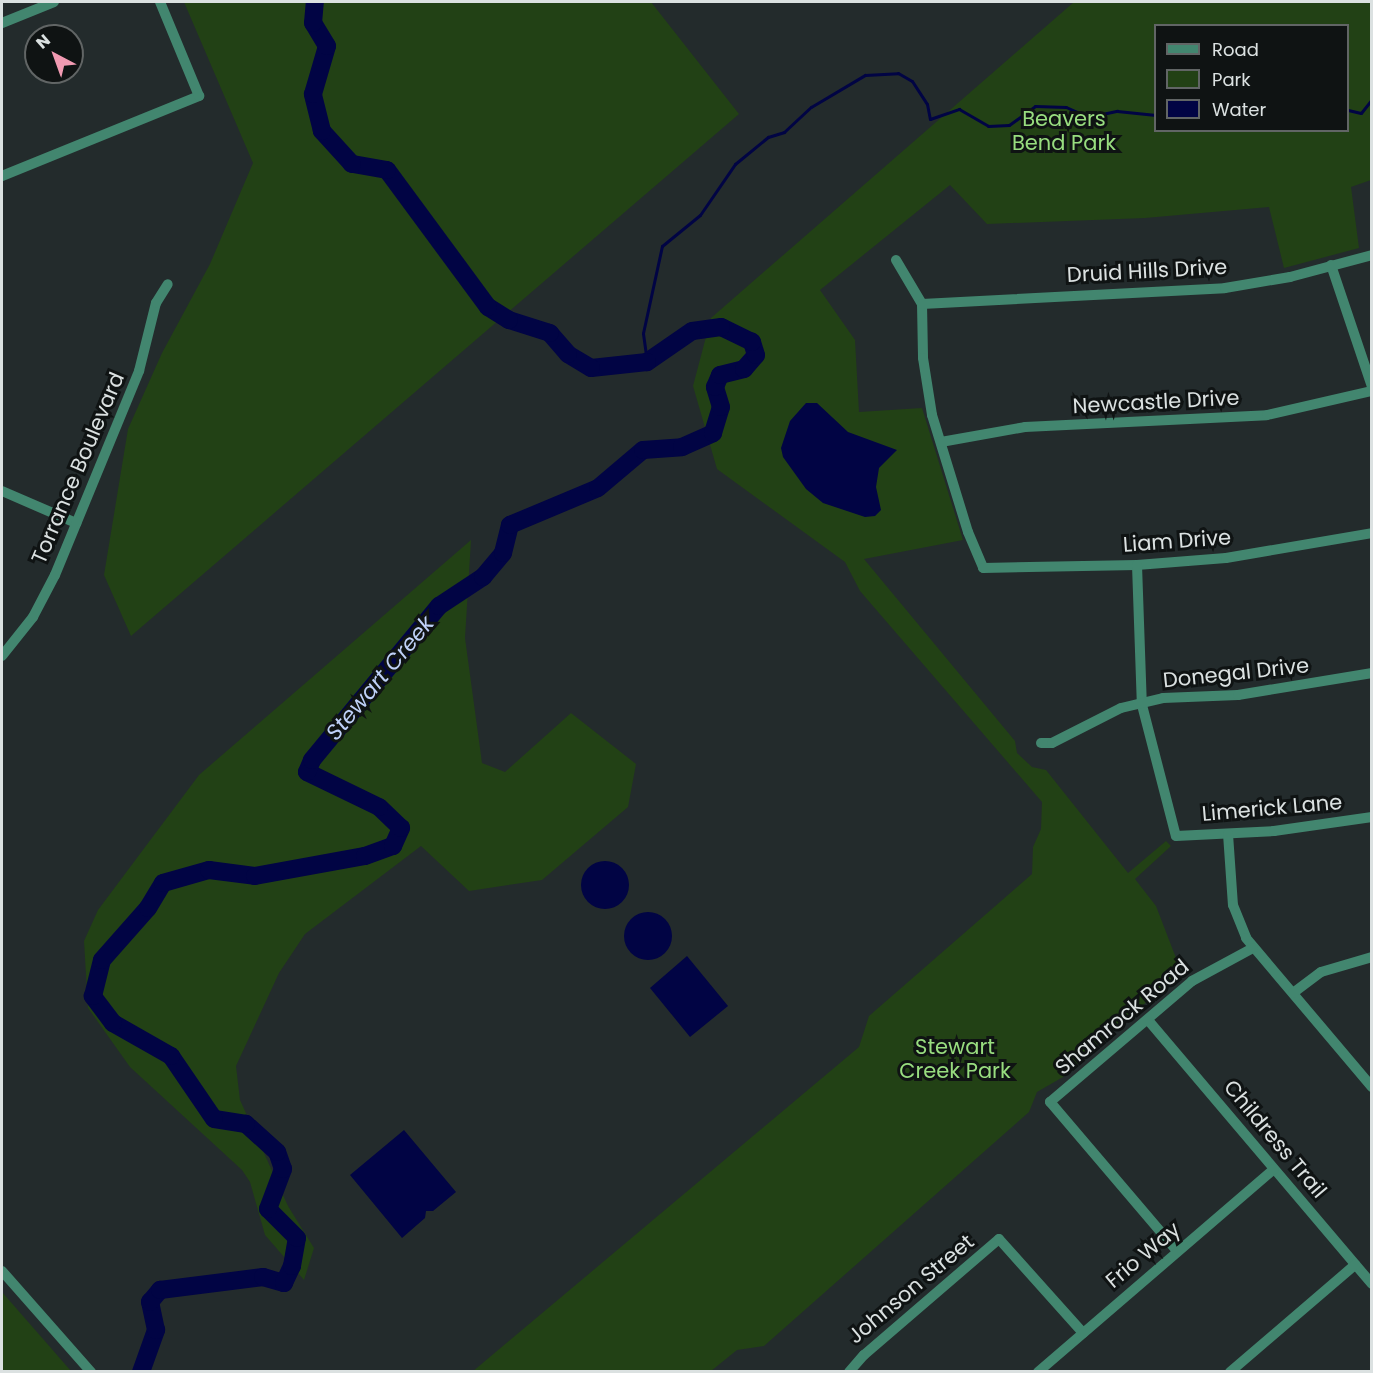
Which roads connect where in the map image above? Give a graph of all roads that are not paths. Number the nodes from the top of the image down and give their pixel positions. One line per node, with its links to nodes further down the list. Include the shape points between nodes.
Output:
1 (54, 2): 3 (street)
2 (160, 2): 4 (street, via 199,96)
3 (2, 23)
4 (2, 176)
5 (1371, 255): 7 (street, Druid Hills Drive)
6 (896, 260): 9 (street)
7 (1331, 265): 9 (street, Druid Hills Drive, via 1290,277 1225,288); 10 (street)
8 (168, 284): 13 (street, Torrance Boulevard, via 156,303 140,371)
9 (922, 304): 11 (street, via 927,387)
10 (1371, 389): 11 (street, Newcastle Drive, via 1268,415 1025,427)
11 (941, 442): 15 (street, Liam Drive, via 983,568)
12 (2, 491): 13 (street)
13 (76, 523): 16 (street, Torrance Boulevard, via 40,604)
14 (1371, 533): 15 (street, Liam Drive, via 1274,553)
15 (1137, 566): 18 (street)
16 (2, 656)
17 (1371, 673): 18 (street, Donegal Drive, via 1238,695 1163,698)
18 (1142, 705): 19 (street, Donegal Drive, via 1115,711 1052,743); 21 (street, Limerick Lane, via 1176,836)
19 (1041, 743)
20 (1371, 817): 21 (street, Limerick Lane)
21 (1228, 834): 22 (street, via 1233,905)
22 (1253, 948): 24 (street); 25 (street, Shamrock Road, via 1205,972)
23 (1371, 957): 24 (street, via 1321,972)
24 (1293, 993): 26 (street)
25 (1148, 1020): 27 (street, Childress Trail); 28 (street, Shamrock Road, via 1050,1102)
26 (1371, 1087)
27 (1274, 1169): 28 (street, Frio Way); 29 (street, Childress Trail)
28 (1177, 1251): 32 (street, Frio Way)
29 (1355, 1264): 31 (street, Childress Trail); 36 (street)
30 (2, 1271): 33 (street)
31 (1371, 1284)
32 (1083, 1333): 34 (street, Johnson Street, via 999,1239); 35 (street, Frio Way)
33 (89, 1369)
34 (849, 1370)
35 (1038, 1371)
36 (1230, 1371)

